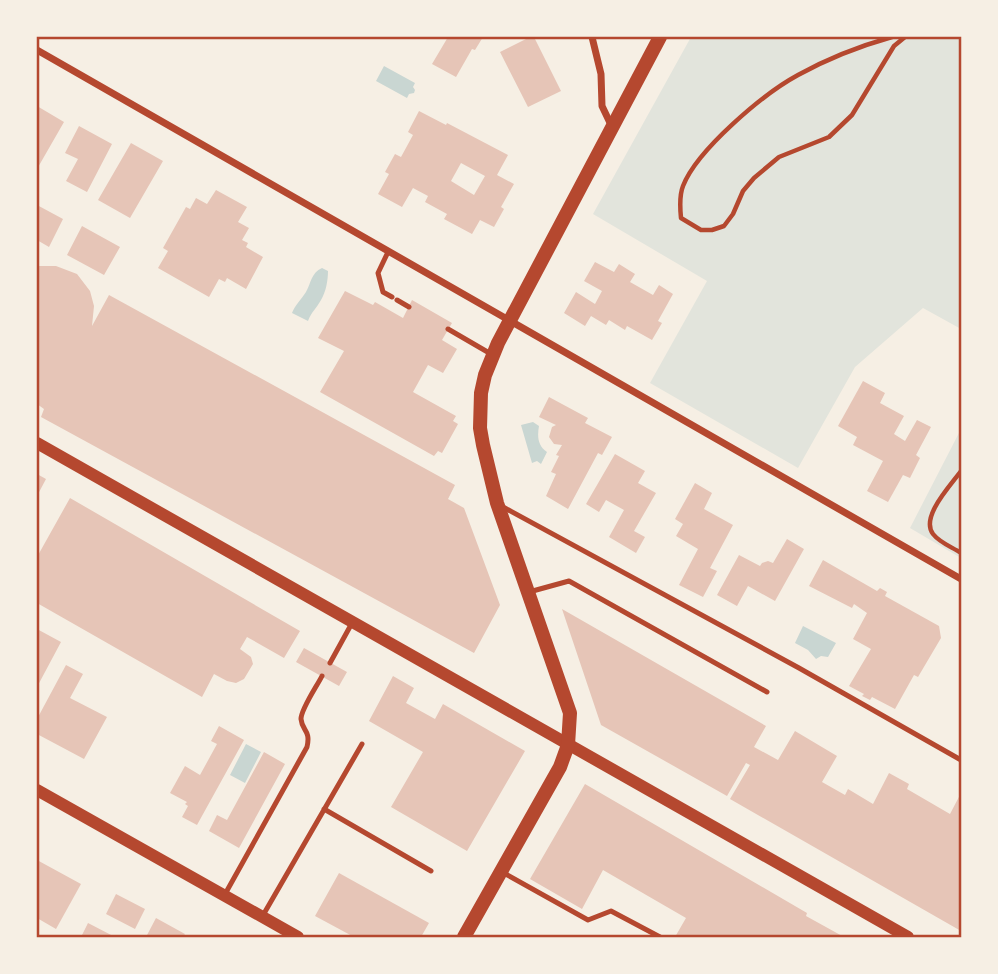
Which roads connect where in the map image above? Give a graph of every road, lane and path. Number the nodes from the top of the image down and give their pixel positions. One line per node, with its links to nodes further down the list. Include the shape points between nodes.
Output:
1 (592, 37): 6 (street, via 601,74 602,106)
2 (660, 37): 6 (main road)
3 (892, 37): 4 (path, via 858,47 797,76 756,104 694,166 682,188 681,218 701,230 724,226 754,178 779,157 829,137 852,115 894,46)
4 (905, 37)
5 (37, 50): 7 (street)
6 (612, 127): 9 (main road)
7 (388, 252): 8 (lane, via 379,273 383,292); 9 (street)
8 (409, 307)
9 (510, 322): 11 (main road); 16 (street)
10 (448, 329): 11 (lane)
11 (492, 355): 14 (main road, via 481,393 481,428)
12 (37, 443): 18 (street)
13 (961, 471): 15 (path, via 932,513 930,526 932,533)
14 (497, 503): 17 (main road); 24 (lane)
15 (961, 553)
16 (961, 579)
17 (529, 592): 21 (lane, via 569,581); 23 (main road, via 570,713)
18 (353, 623): 19 (lane); 23 (street)
19 (330, 663)
20 (322, 676): 29 (lane, via 302,712 307,747)
21 (767, 692)
22 (362, 744): 26 (lane)
23 (568, 745): 28 (main road); 34 (street)
24 (961, 760)
25 (37, 790): 29 (street)
26 (324, 810): 27 (lane); 30 (lane)
27 (431, 871)
28 (502, 872): 32 (main road); 33 (lane, via 588,920 611,911)
29 (224, 896): 30 (street)
30 (262, 917): 31 (street)
31 (298, 937)
32 (464, 937)
33 (660, 937)
34 (908, 937)

